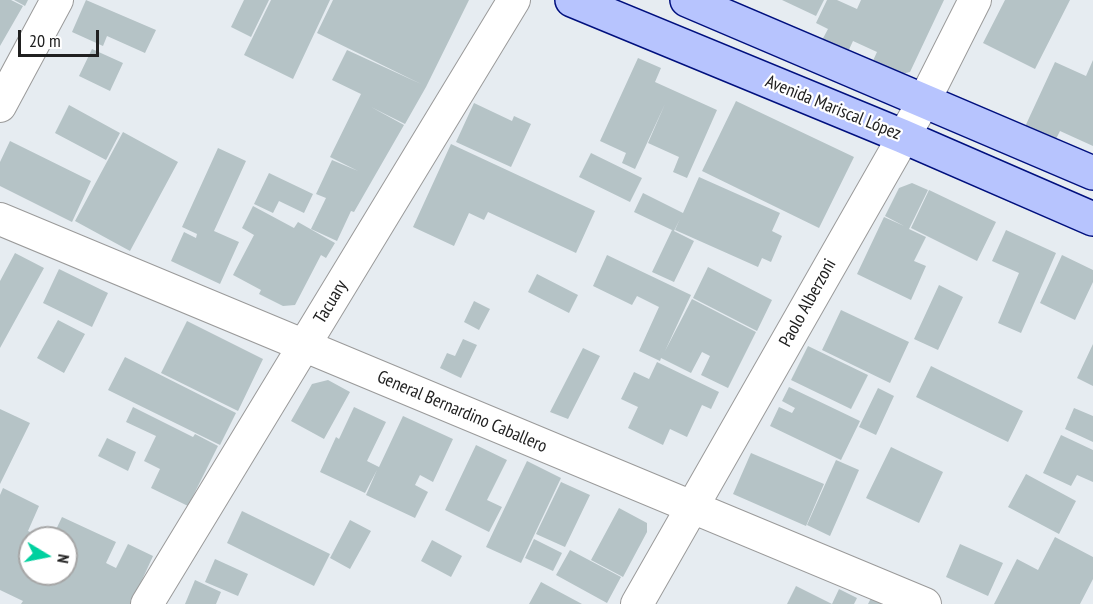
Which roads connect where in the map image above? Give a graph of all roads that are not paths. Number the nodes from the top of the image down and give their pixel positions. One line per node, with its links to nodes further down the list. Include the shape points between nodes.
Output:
1 (57, 0): 7 (street)
2 (514, 0): 12 (street, Tacuary)
3 (572, 0): 8 (main road, Avenida Mariscal López)
4 (687, 0): 6 (main road)
5 (975, 0): 6 (street, Paolo Alberzoni)
6 (924, 101): 8 (street, Paolo Alberzoni); 9 (main road)
7 (0, 106)
8 (902, 136): 11 (main road, Avenida Mariscal López); 13 (street, Paolo Alberzoni)
9 (1093, 173)
10 (0, 219): 12 (street, General Bernardino Caballero)
11 (1093, 219)
12 (305, 346): 13 (street, General Bernardino Caballero); 14 (street, Tacuary)
13 (692, 508): 15 (street, Paolo Alberzoni); 16 (street, General Bernardino Caballero)
14 (147, 604)
15 (637, 604)
16 (925, 604)

